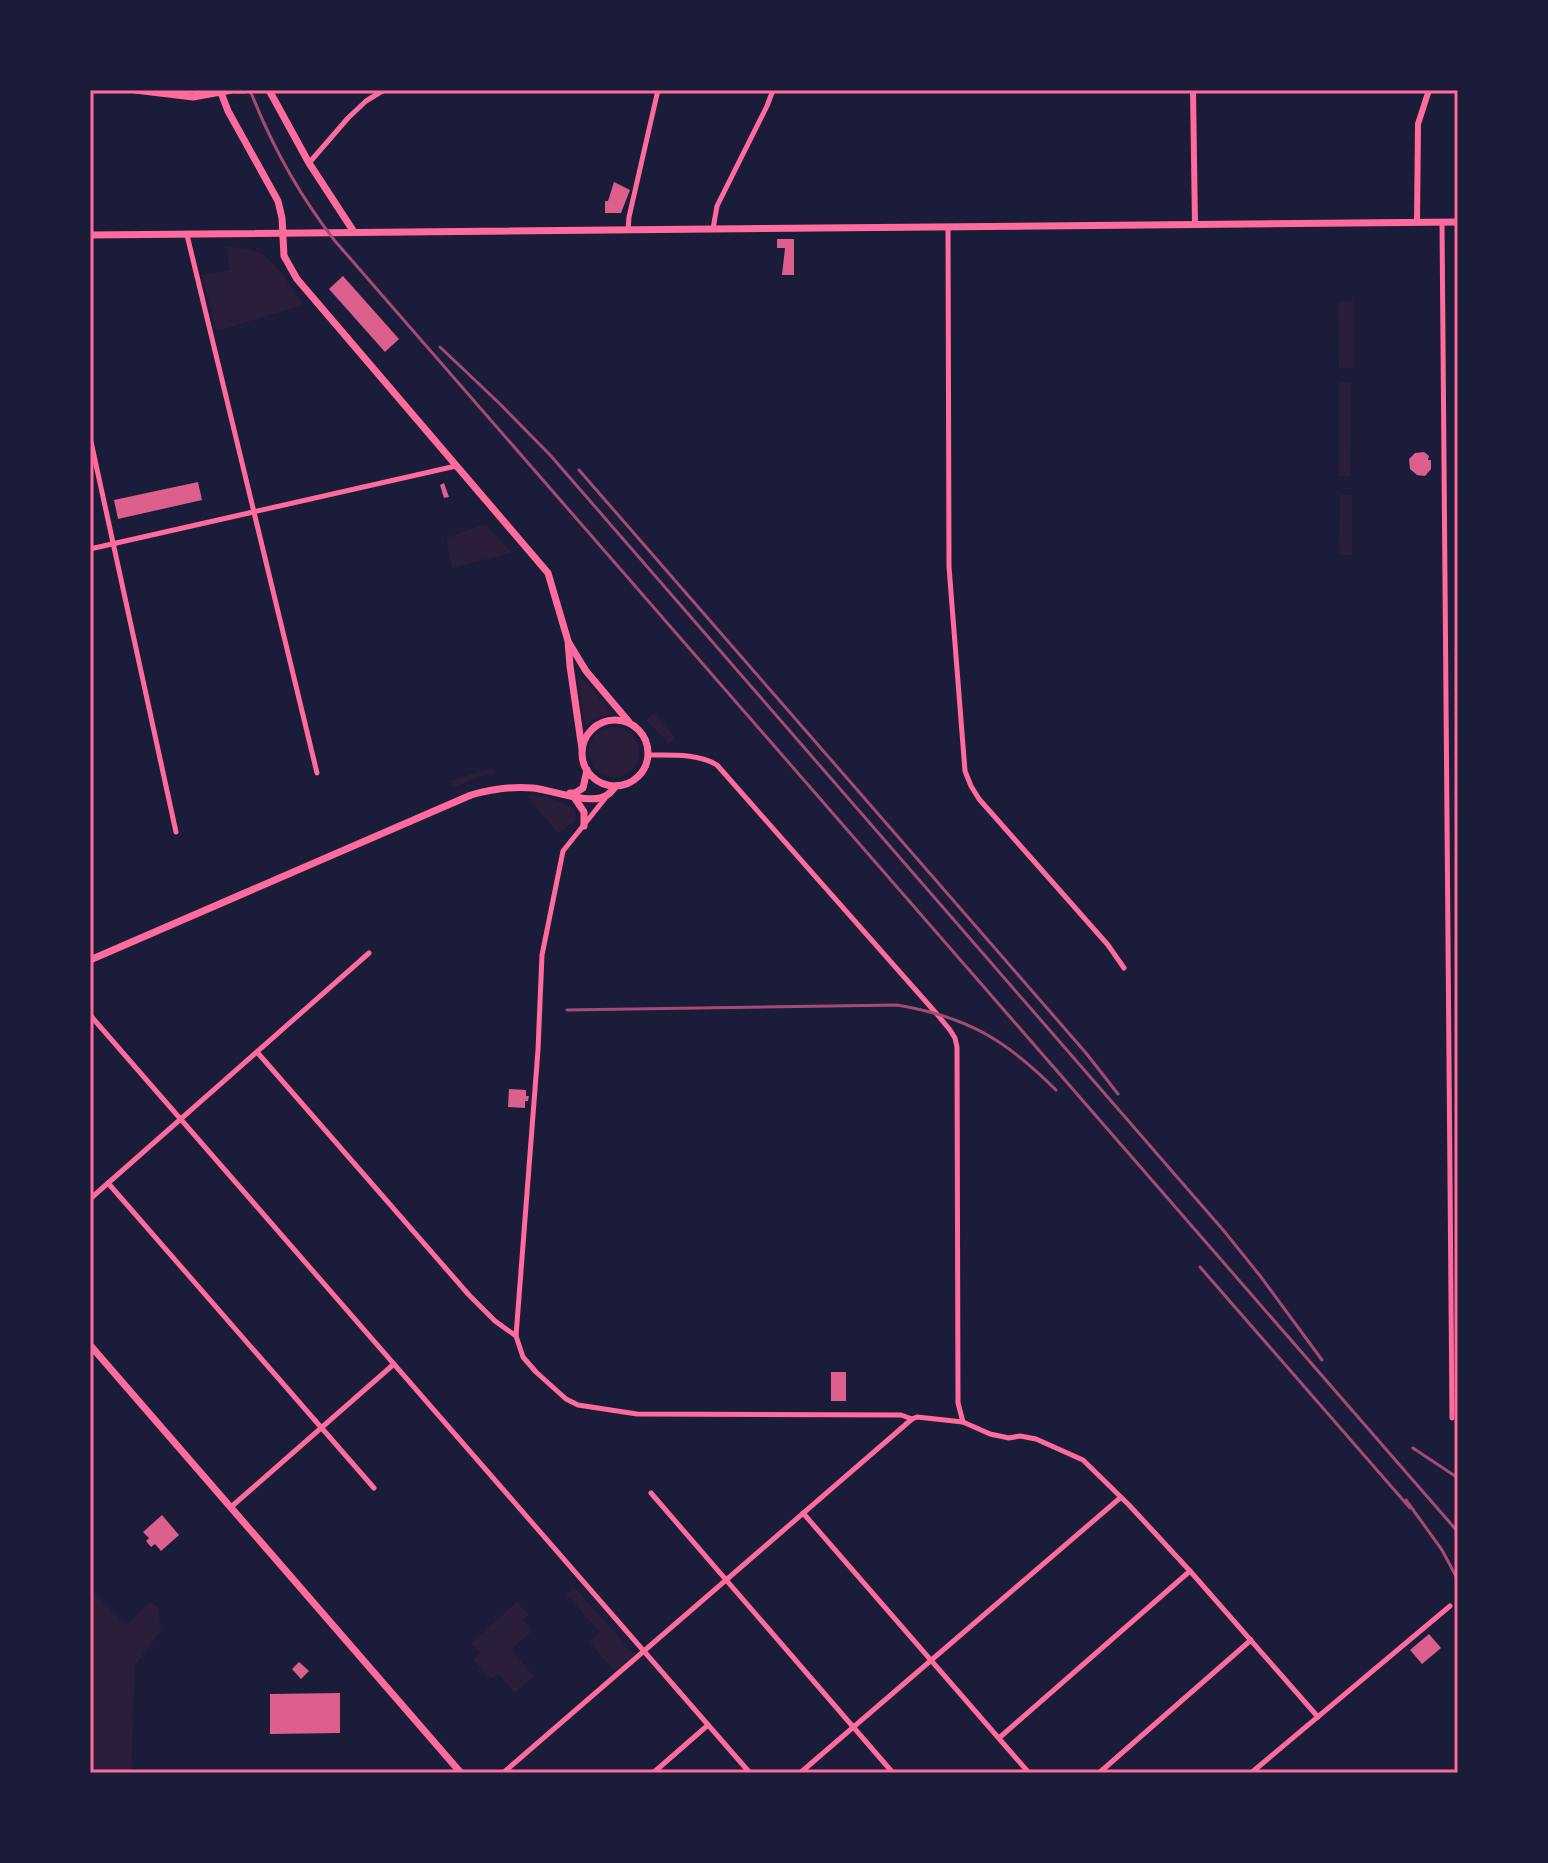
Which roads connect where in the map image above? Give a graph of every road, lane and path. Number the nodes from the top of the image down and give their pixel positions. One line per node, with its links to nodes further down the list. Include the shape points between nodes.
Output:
1 (135, 90): 10 (main road, via 193,97)
2 (234, 90): 3 (main road); 10 (main road)
3 (245, 90)
4 (269, 90): 11 (main road)
5 (384, 90): 11 (street, via 348,118)
6 (658, 90): 18 (street)
7 (773, 90): 17 (street, via 717,206)
8 (1193, 90): 15 (street)
9 (1429, 90): 12 (street, via 1418,124)
10 (220, 91): 20 (main road, via 278,201)
11 (309, 163): 19 (main road)
12 (1417, 222): 13 (main road); 15 (main road)
13 (1442, 222): 14 (main road); 48 (street)
14 (1458, 222)
15 (1195, 225): 16 (main road)
16 (948, 227): 17 (main road); 42 (street, via 949,567 965,771 979,799)
17 (713, 229): 18 (main road)
18 (628, 230): 19 (main road)
19 (354, 232): 20 (main road)
20 (282, 234): 22 (main road); 24 (main road, via 284,256 297,279)
21 (90, 235): 22 (main road)
22 (187, 235): 25 (street)
23 (90, 437): 26 (street)
24 (456, 466): 25 (street); 28 (main road, via 548,573)
25 (254, 513): 26 (street); 33 (street)
26 (114, 544): 27 (street); 39 (street)
27 (90, 549)
28 (568, 641): 29 (main road); 30 (main road)
29 (630, 724): 30 (main road, via 604,722 589,732); 31 (main road, via 642,734)
30 (582, 749): 32 (main road)
31 (648, 755): 34 (main road, via 639,775); 54 (street, via 678,755 717,765 955,1038 958,1403)
32 (587, 770): 34 (main road, via 602,783); 35 (main road, via 581,790)
33 (317, 773)
34 (616, 786): 36 (main road)
35 (562, 793): 37 (main road); 41 (main road, via 515,787 471,795)
36 (607, 795): 37 (main road); 38 (street)
37 (574, 797): 38 (main road, via 584,812)
38 (584, 826): 49 (street, via 563,851 542,955)
39 (176, 832)
40 (369, 953): 44 (street)
41 (90, 960)
42 (1124, 968)
43 (90, 1015): 45 (street)
44 (257, 1052): 45 (street); 49 (street, via 469,1295)
45 (181, 1119): 46 (street); 51 (street)
46 (108, 1183): 47 (street); 55 (street)
47 (90, 1199)
48 (1455, 1283): 52 (street)
49 (516, 1336): 53 (street, via 523,1357 536,1372 578,1405 637,1414)
50 (90, 1345): 59 (main road)
51 (394, 1364): 55 (street); 65 (street)
52 (1452, 1418)
53 (912, 1419): 54 (street); 60 (street)
54 (963, 1422): 58 (street, via 990,1434 1036,1439 1083,1460)
55 (321, 1428): 56 (street); 59 (street)
56 (374, 1488)
57 (651, 1493): 62 (street)
58 (1120, 1498): 61 (street); 66 (street)
59 (231, 1507): 71 (main road)
60 (803, 1513): 62 (street); 66 (street)
61 (1190, 1571): 64 (street); 70 (street)
62 (725, 1580): 65 (street); 69 (street)
63 (1450, 1606): 67 (street)
64 (1251, 1640): 67 (street); 78 (street)
65 (644, 1651): 68 (street); 72 (street)
66 (930, 1659): 69 (street); 70 (street)
67 (1318, 1717): 79 (street)
68 (708, 1725): 73 (street); 74 (street)
69 (853, 1727): 75 (street); 76 (street)
70 (999, 1738): 77 (street)
71 (461, 1773)
72 (503, 1773)
73 (653, 1773)
74 (750, 1773)
75 (800, 1773)
76 (893, 1773)
77 (1029, 1773)
78 (1099, 1773)
79 (1251, 1773)

